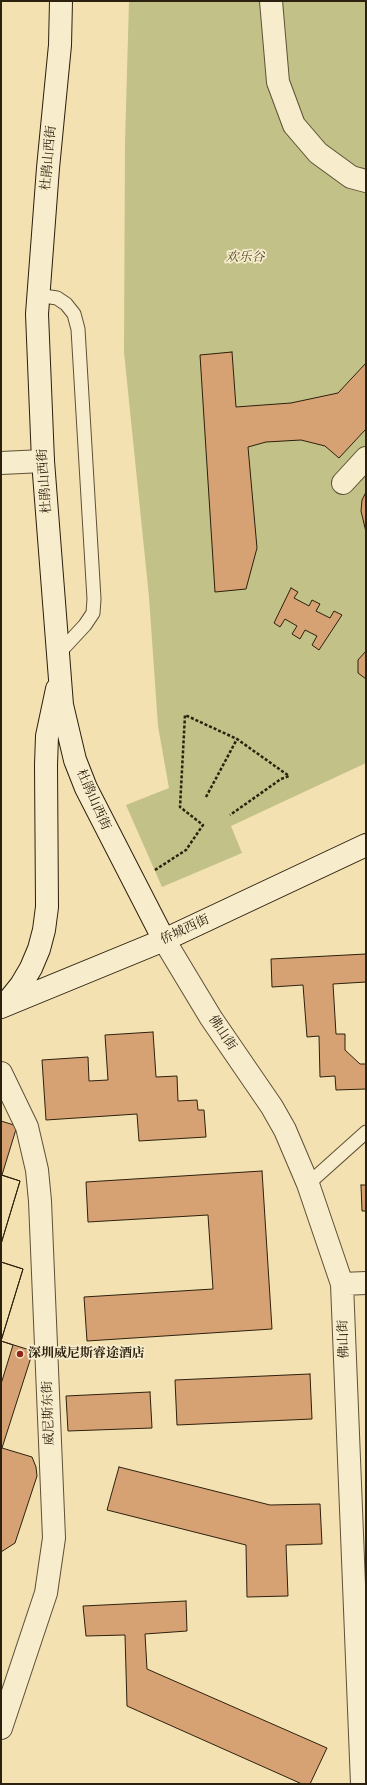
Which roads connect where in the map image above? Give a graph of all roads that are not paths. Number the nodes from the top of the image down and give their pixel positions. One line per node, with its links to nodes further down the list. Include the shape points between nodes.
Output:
1 (61, 1): 4 (street, 杜鹃山西街, via 60,45)
2 (272, 1): 3 (street, via 278,82 294,125 318,154 351,177)
3 (366, 181)
4 (37, 295): 6 (street, 杜鹃山西街); 9 (lane, via 57,298 66,304 74,314 78,329 94,599 93,613)
5 (366, 458): 8 (street)
6 (43, 461): 7 (street); 9 (street, 杜鹃山西街)
7 (1, 463)
8 (343, 482)
9 (58, 654): 10 (street, 杜鹃山西街)
10 (59, 676): 12 (street, 杜鹃山西街, via 68,733 86,788); 13 (street, via 47,736 47,907 44,930 31,968 21,985)
11 (366, 845): 12 (street, 侨城西街)
12 (164, 940): 13 (street, 侨城西街); 16 (street, 佛山街, via 211,1018 272,1107 285,1130)
13 (3, 1006)
14 (1, 1073): 19 (street, 威尼斯东街, via 27,1127 37,1170 54,1538 46,1593)
15 (366, 1132): 16 (lane)
16 (308, 1184): 18 (street, 佛山街)
17 (366, 1283): 18 (street)
18 (342, 1284): 20 (street, 佛山街)
19 (1, 1728)
20 (362, 1784)

